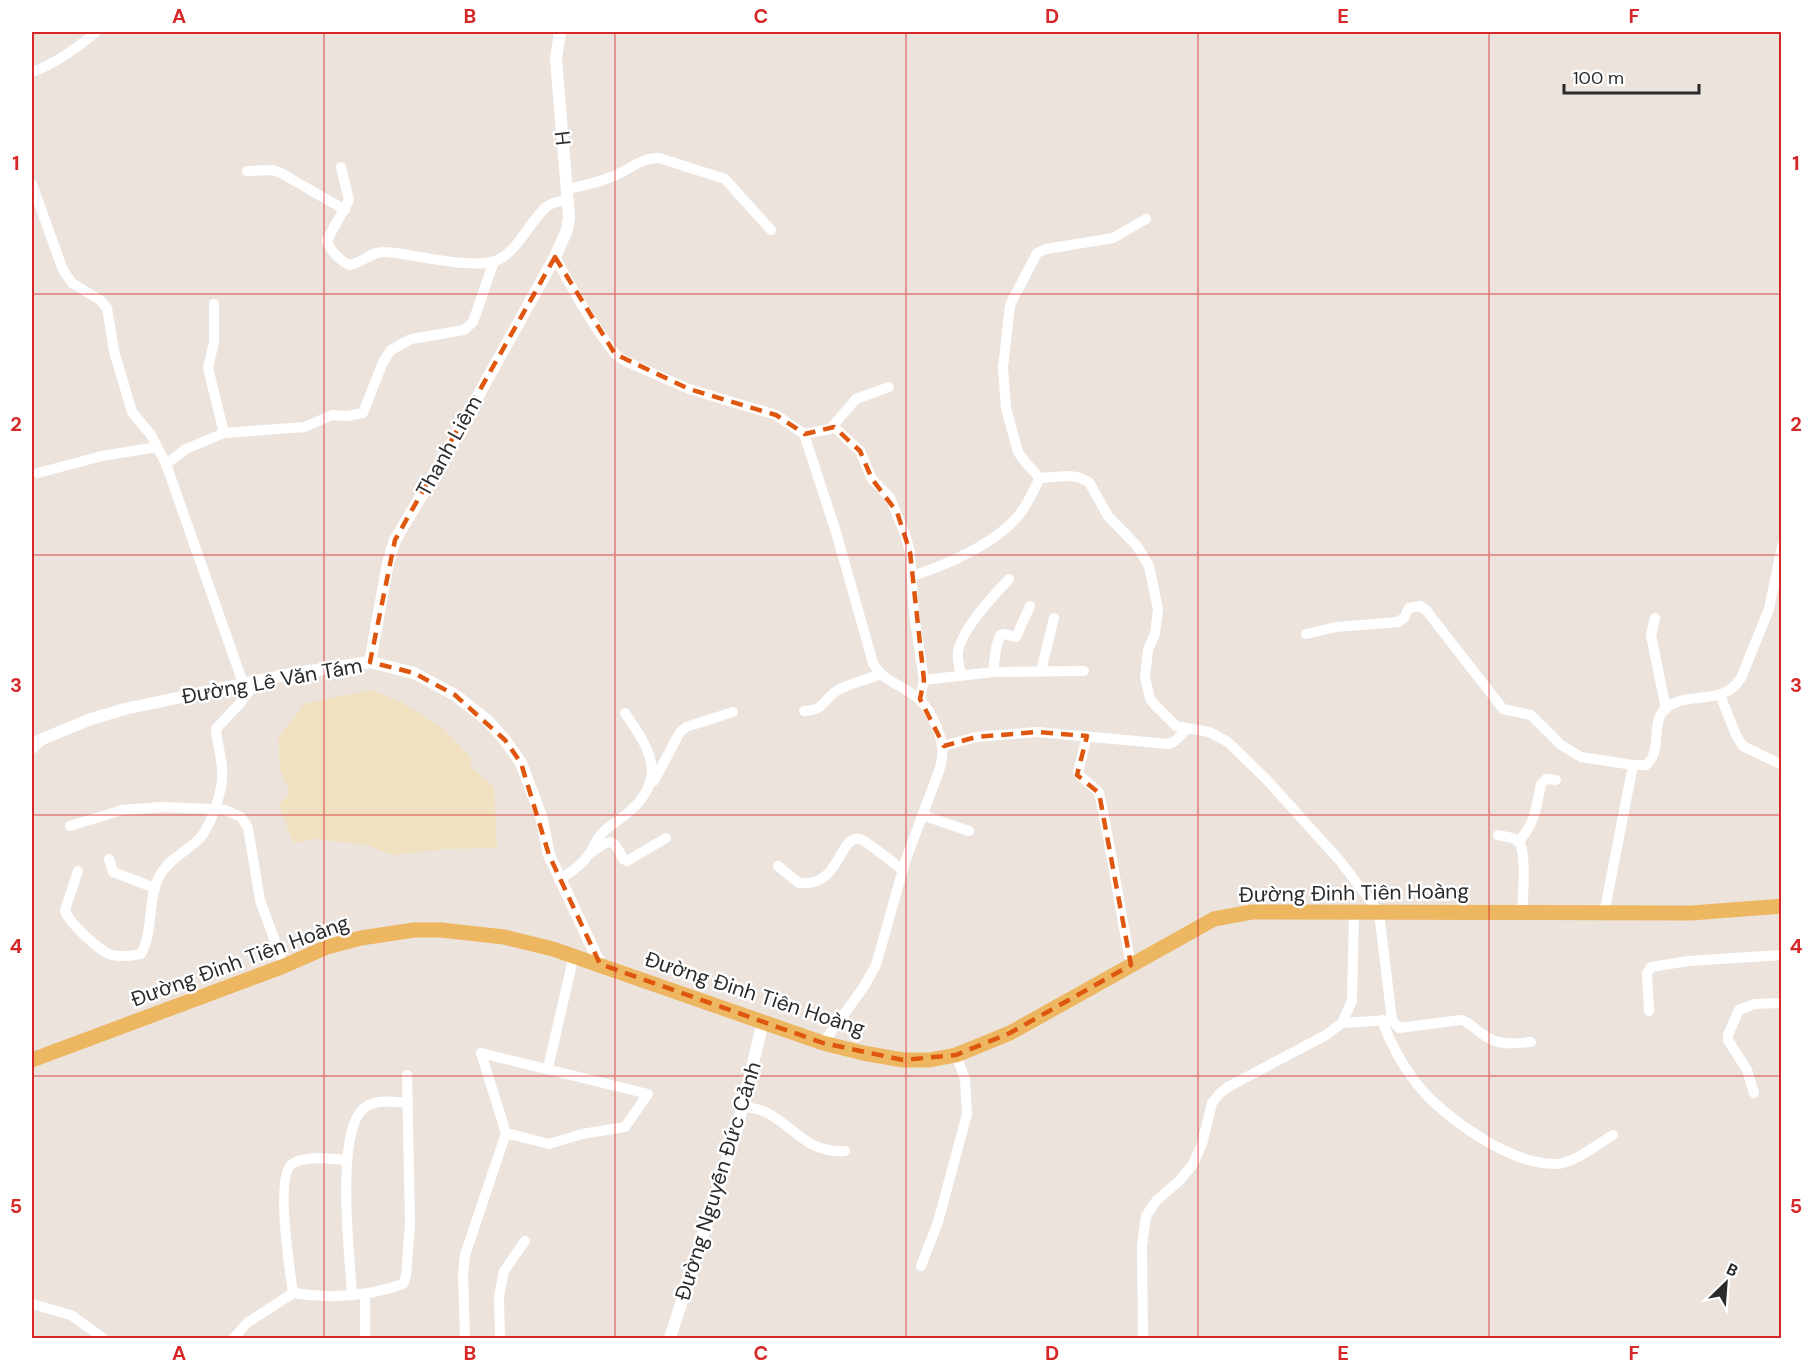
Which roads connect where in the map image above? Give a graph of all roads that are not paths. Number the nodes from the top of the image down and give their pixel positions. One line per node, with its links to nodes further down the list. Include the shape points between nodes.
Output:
1 (96, 32): 3 (street, via 78,47)
2 (560, 32): 7 (street, H, via 556,60)
3 (32, 72)
4 (340, 167): 8 (street, via 350,196)
5 (247, 171): 8 (street, via 278,171)
6 (32, 184): 19 (street, via 63,270 72,283 107,308 114,351 132,412)
7 (568, 194): 10 (street, via 649,158 659,158 725,179); 11 (street, H, via 569,217); 13 (street, via 546,207 511,250)
8 (345, 210): 13 (street, via 327,240 345,263 355,264 383,252 432,260)
9 (1146, 219): 22 (street, via 1113,238 1036,253 1010,305 1003,368 1006,408 1018,452)
10 (771, 230)
11 (562, 243): 12 (street, Thanh Liêm)
12 (555, 257): 18 (street, via 615,354 689,389 776,415); 30 (street, Thanh Liêm, via 396,540 388,563)
13 (494, 261): 17 (street, via 473,322 464,330 411,339 391,350 382,362 363,413 332,415 305,427)
14 (214, 304): 17 (street, via 214,342 208,368)
15 (889, 387): 16 (street, via 856,399)
16 (834, 427): 18 (street); 24 (street, via 860,451 872,479 890,498 910,552)
17 (224, 433): 20 (street, via 186,449)
18 (804, 434): 34 (street, via 873,663)
19 (157, 447): 20 (street); 21 (street)
20 (166, 464): 38 (street)
21 (38, 473)
22 (1040, 478): 24 (street, via 1021,512 1002,529 967,554); 45 (street, via 1068,476 1089,482 1108,516 1142,552 1152,574 1158,609 1155,634 1148,650 1147,689 1150,699 1169,721)
23 (1782, 546): 39 (street, via 1768,609 1742,678 1737,686)
24 (912, 576): 37 (street)
25 (1009, 579): 35 (street, via 983,609 963,641 958,653)
26 (1030, 606): 33 (street, via 1016,637 1000,635)
27 (1054, 618): 31 (street)
28 (1655, 618): 41 (street, via 1651,635)
29 (1306, 634): 49 (street, via 1336,627 1398,622 1409,608 1419,606 1503,708 1531,715 1581,757)
30 (370, 662): 36 (street, Đường Lê Văn Tám); 65 (street, Đường Lê Văn Tám, via 414,673 455,695 505,740 521,763)
31 (1041, 671): 32 (street); 33 (street)
32 (1084, 671)
33 (993, 672): 35 (street)
34 (880, 674): 40 (street); 42 (street, via 840,689 820,708)
35 (961, 674): 37 (street)
36 (256, 680): 38 (street, Đường Lê Văn Tám); 53 (street, via 216,729 222,776)
37 (924, 680): 40 (street)
38 (243, 683): 48 (street, Đường Lê Văn Tám, via 91,719 40,740)
39 (1720, 696): 41 (street, via 1683,701); 50 (street, via 1743,746)
40 (920, 699): 47 (street)
41 (1666, 709): 49 (street, via 1659,724 1654,758 1646,765)
42 (804, 711)
43 (733, 712): 52 (street, via 680,732)
44 (626, 714): 52 (street, via 650,754 652,772)
45 (1187, 729): 46 (street, via 1175,741 1158,745); 68 (street, via 1219,736 1267,780 1340,861)
46 (1088, 736): 47 (street, via 1037,732 976,737); 75 (street, via 1078,772 1099,793)
47 (944, 746): 54 (street)
48 (32, 748)
49 (1634, 765): 71 (street)
50 (1782, 765)
51 (1556, 780): 59 (street, via 1546,779 1541,784 1537,812)
52 (648, 788): 60 (street, via 638,804 603,833)
53 (214, 809): 55 (street, via 130,809); 66 (street, via 198,840 173,858); 76 (street, via 241,817 246,824 260,900)
54 (922, 815): 56 (street); 63 (street)
55 (70, 826)
56 (969, 831)
57 (1498, 835): 59 (street)
58 (666, 837): 60 (street, via 627,861 612,842)
59 (1520, 842): 70 (street)
60 (590, 854): 65 (street)
61 (109, 859): 66 (street, via 114,872)
62 (778, 866): 63 (street, via 799,883 813,882 832,871 845,846 859,839)
63 (903, 870): 83 (street, via 876,965)
64 (78, 871): 66 (street, via 66,913 71,922 112,955 141,954 147,942)
65 (559, 880): 74 (street, Đường Lê Văn Tám)
66 (155, 888)
67 (1782, 906): 71 (main road, Đường Đinh Tiên Hoàng)
68 (1379, 912): 69 (main road, Đường Đinh Tiên Hoàng); 70 (main road, Đường Đinh Tiên Hoàng); 79 (street)
69 (1354, 913): 75 (main road, Đường Đinh Tiên Hoàng, via 1252,912 1214,919); 81 (street, via 1352,1001)
70 (1522, 913): 71 (main road, Đường Đinh Tiên Hoàng)
71 (1604, 914)
72 (1782, 955): 78 (street, via 1651,967 1647,973)
73 (574, 956): 74 (main road, Đường Đinh Tiên Hoàng); 76 (main road, Đường Đinh Tiên Hoàng, via 504,937 414,930 327,947); 86 (street)
74 (600, 964): 80 (main road, Đường Đinh Tiên Hoàng)
75 (1131, 964): 84 (main road, Đường Đinh Tiên Hoàng, via 1010,1033)
76 (284, 966): 85 (main road, Đường Đinh Tiên Hoàng)
77 (1782, 1003): 88 (street, via 1754,1004 1739,1010 1728,1035)
78 (1649, 1011)
79 (1387, 1020): 81 (street); 82 (street, via 1399,1028 1461,1020 1503,1044); 92 (street, via 1388,1038 1417,1084 1436,1105 1497,1147 1516,1156 1557,1164)
80 (763, 1022): 83 (main road, Đường Đinh Tiên Hoàng); 90 (street, Đường Nguyễn Đức Cảnh)
81 (1342, 1023): 107 (street, via 1228,1087 1212,1103 1193,1164 1146,1216 1141,1257)
82 (1531, 1042)
83 (823, 1043): 84 (main road, Đường Đinh Tiên Hoàng, via 903,1060)
84 (956, 1054): 96 (street, via 965,1079 968,1114 938,1222)
85 (32, 1060)
86 (548, 1068): 91 (street, via 481,1053); 91 (street, via 648,1094 625,1127 549,1144)
87 (407, 1075): 89 (street)
88 (1754, 1094)
89 (408, 1103): 94 (street, via 378,1101 365,1106 354,1124); 99 (street, via 410,1224 406,1276 404,1284)
90 (743, 1107): 93 (street, via 769,1114 816,1148); 106 (street, Đường Nguyễn Đức Cảnh)
91 (506, 1132): 104 (street, via 465,1255)
92 (1613, 1136)
93 (845, 1151)
94 (348, 1160): 97 (street, via 301,1160 286,1170 287,1258); 98 (street, via 345,1192)
95 (525, 1241): 105 (street, via 504,1270)
96 (921, 1266)
97 (293, 1293): 98 (street, via 320,1297); 102 (street, via 247,1323)
98 (352, 1295): 99 (street)
99 (365, 1295): 103 (street)
100 (32, 1304): 101 (street, via 71,1315)
101 (103, 1338)
102 (234, 1338)
103 (365, 1338)
104 (465, 1338)
105 (500, 1338)
106 (670, 1338)
107 (1143, 1338)

